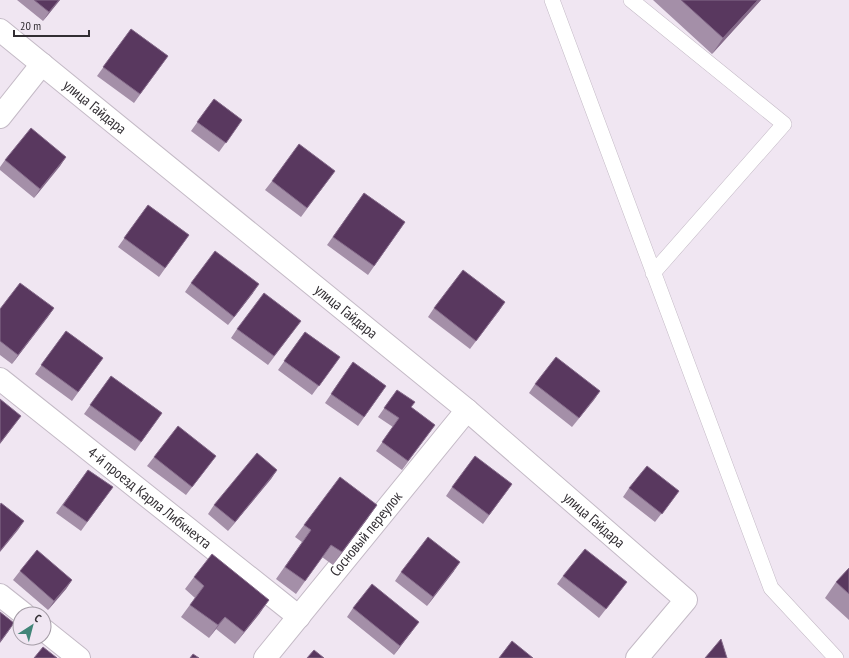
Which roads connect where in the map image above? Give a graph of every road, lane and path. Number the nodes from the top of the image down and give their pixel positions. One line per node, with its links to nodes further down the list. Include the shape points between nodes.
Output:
1 (552, 0): 6 (lane)
2 (631, 0): 6 (lane, via 784,124)
3 (0, 30): 4 (street, улица Гайдара)
4 (42, 64): 5 (street); 8 (street, улица Гайдара)
5 (0, 117)
6 (653, 273): 16 (lane, via 771,588)
7 (0, 379): 11 (street, 4-й проезд Карла Либкнехта)
8 (468, 410): 11 (street, Сосновый переулок); 15 (street, улица Гайдара, via 686,600)
9 (0, 595): 10 (street)
10 (14, 606)
11 (299, 617): 14 (street, Сосновый переулок)
12 (52, 636): 13 (street)
13 (79, 658)
14 (265, 658)
15 (637, 658)
16 (836, 658)

